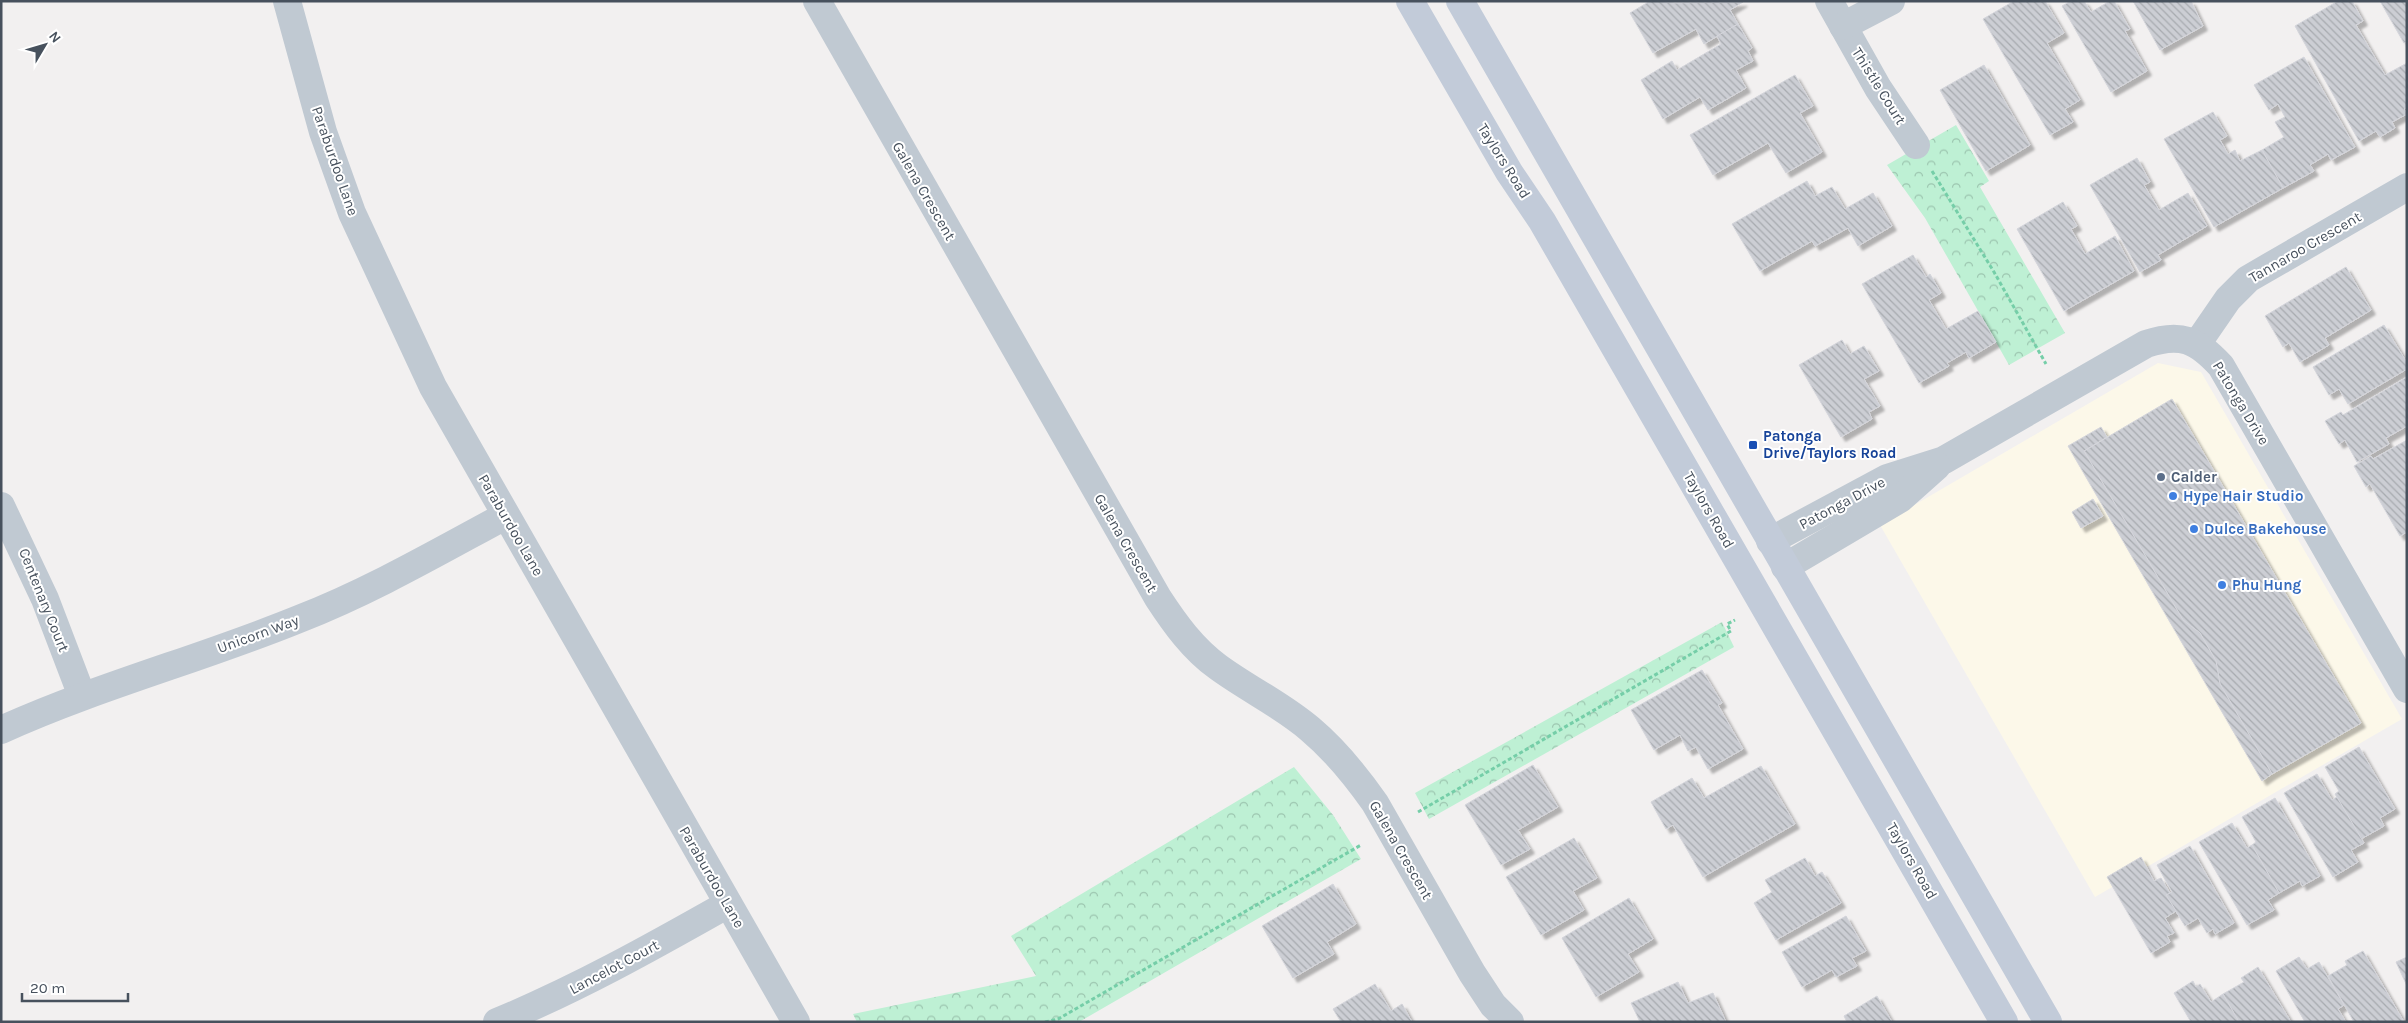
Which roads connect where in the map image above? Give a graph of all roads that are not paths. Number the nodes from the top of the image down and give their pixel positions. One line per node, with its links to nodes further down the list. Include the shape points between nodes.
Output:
1 (287, 1): 13 (street, Paraburdoo Lane, via 323,132 352,213 432,387)
2 (817, 1): 26 (street, Galena Crescent, via 1158,598 1196,648 1218,667 1310,729 1358,780 1375,803 1472,973 1493,1005)
3 (1410, 1): 16 (main road, Taylors Road)
4 (1460, 1): 14 (main road)
5 (1829, 1): 7 (street, Thistle Court)
6 (1892, 1): 7 (street)
7 (1843, 26): 8 (street, Thistle Court, via 1878,88)
8 (1916, 145)
9 (2407, 187): 10 (street, Tannaroo Crescent, via 2248,279 2228,299)
10 (2197, 344): 11 (street, Patonga Drive, via 2185,339 2160,339 2146,344); 17 (street, Patonga Drive, via 2222,366)
11 (1944, 460): 14 (street, Patonga Drive, via 1887,478); 15 (street, Patonga Drive, via 1900,499)
12 (1, 506): 18 (street, Centenary Court, via 45,599)
13 (505, 516): 18 (street, Unicorn Way, via 371,587 300,619); 23 (street, Paraburdoo Lane)
14 (1770, 542): 15 (main road); 16 (main road)
15 (1785, 567): 16 (main road); 20 (main road)
16 (1744, 570): 22 (main road, Taylors Road)
17 (2407, 690)
18 (82, 696): 19 (street, Unicorn Way)
19 (1, 730)
20 (1919, 800): 21 (main road); 22 (main road)
21 (1933, 824): 22 (main road); 28 (main road)
22 (1895, 830): 27 (main road, Taylors Road)
23 (728, 904): 24 (street, Lancelot Court, via 630,960); 25 (street, Paraburdoo Lane)
24 (497, 1022)
25 (796, 1022)
26 (1510, 1022)
27 (2004, 1022)
28 (2048, 1022)

